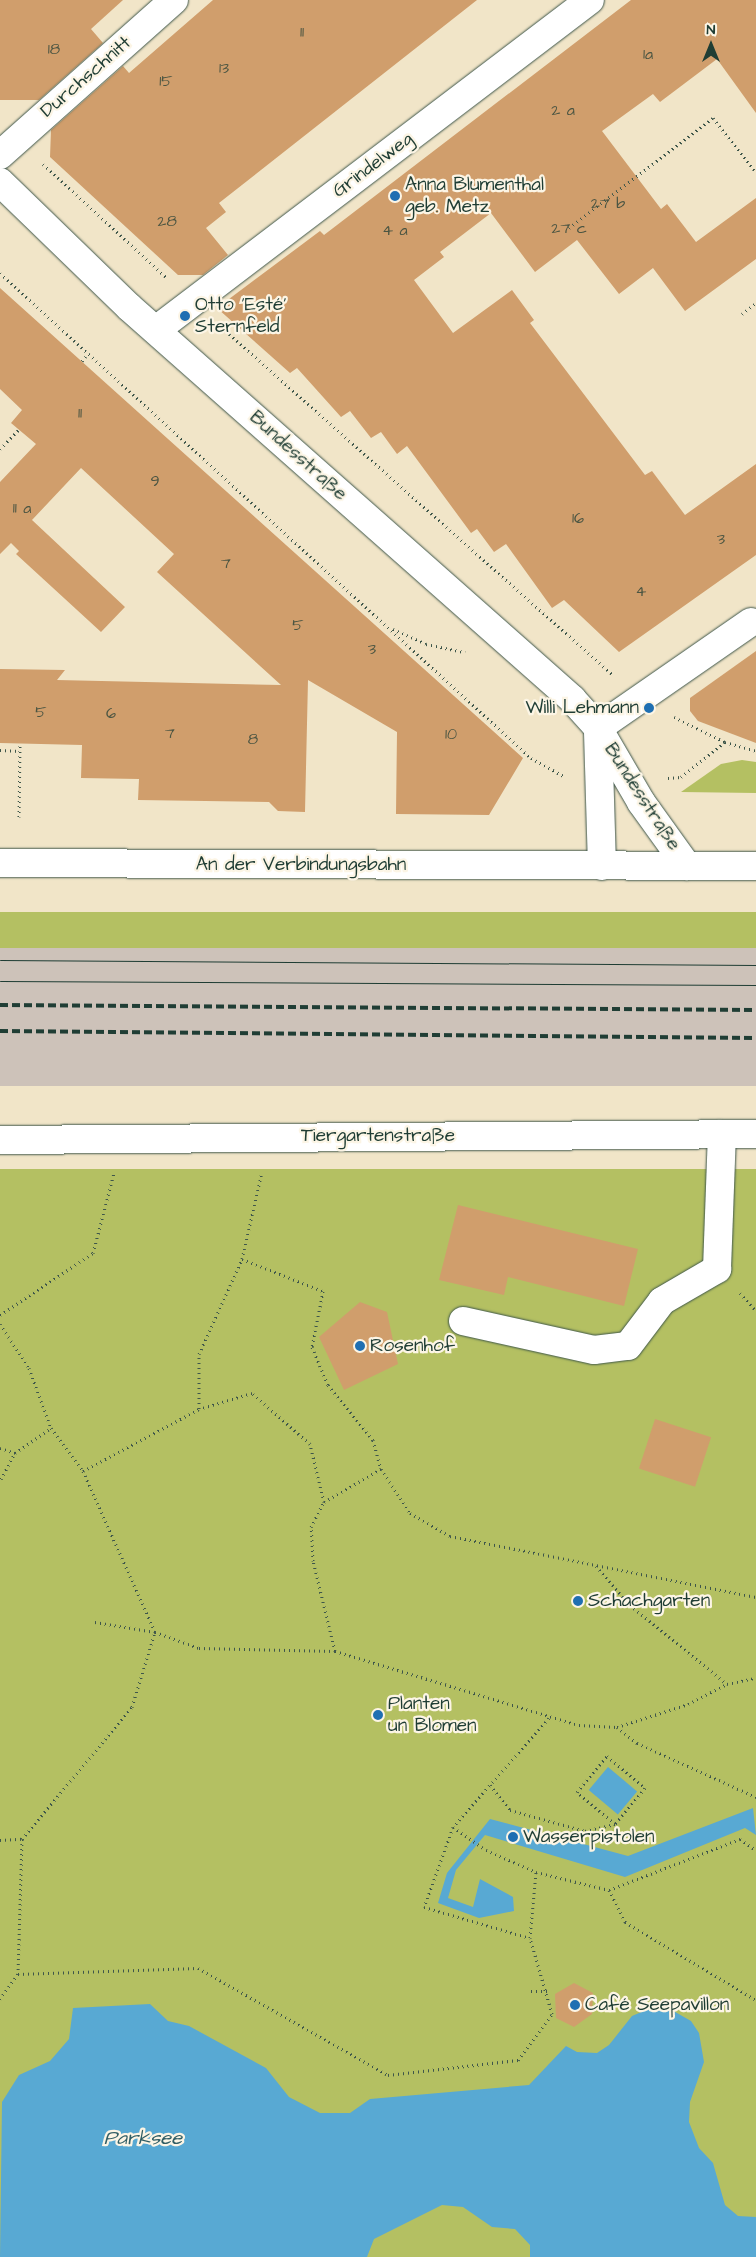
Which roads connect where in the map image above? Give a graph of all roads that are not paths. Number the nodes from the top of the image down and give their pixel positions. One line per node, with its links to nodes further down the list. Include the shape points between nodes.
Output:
1 (174, 0): 3 (street, Durchschnitt)
2 (590, 0): 5 (street, Grindelweg)
3 (8, 147)
4 (0, 182): 5 (street, Bundesstraße)
5 (156, 330): 7 (street, Bundesstraße, via 572,699)
6 (751, 622): 7 (street)
7 (598, 728): 9 (street, Bundesstraße); 10 (street, Bundesstraße, via 641,802)
8 (0, 863): 9 (street, An der Verbindungsbahn)
9 (602, 866): 10 (street, Bundesstraße)
10 (687, 866): 11 (street, Bundesstraße)
11 (756, 866)
12 (722, 1134): 13 (street, Tiergartenstraße); 14 (street, Tiergartenstraße); 15 (street, via 717,1269 662,1301 628,1346 594,1350)
13 (756, 1134)
14 (0, 1140)
15 (463, 1321)

